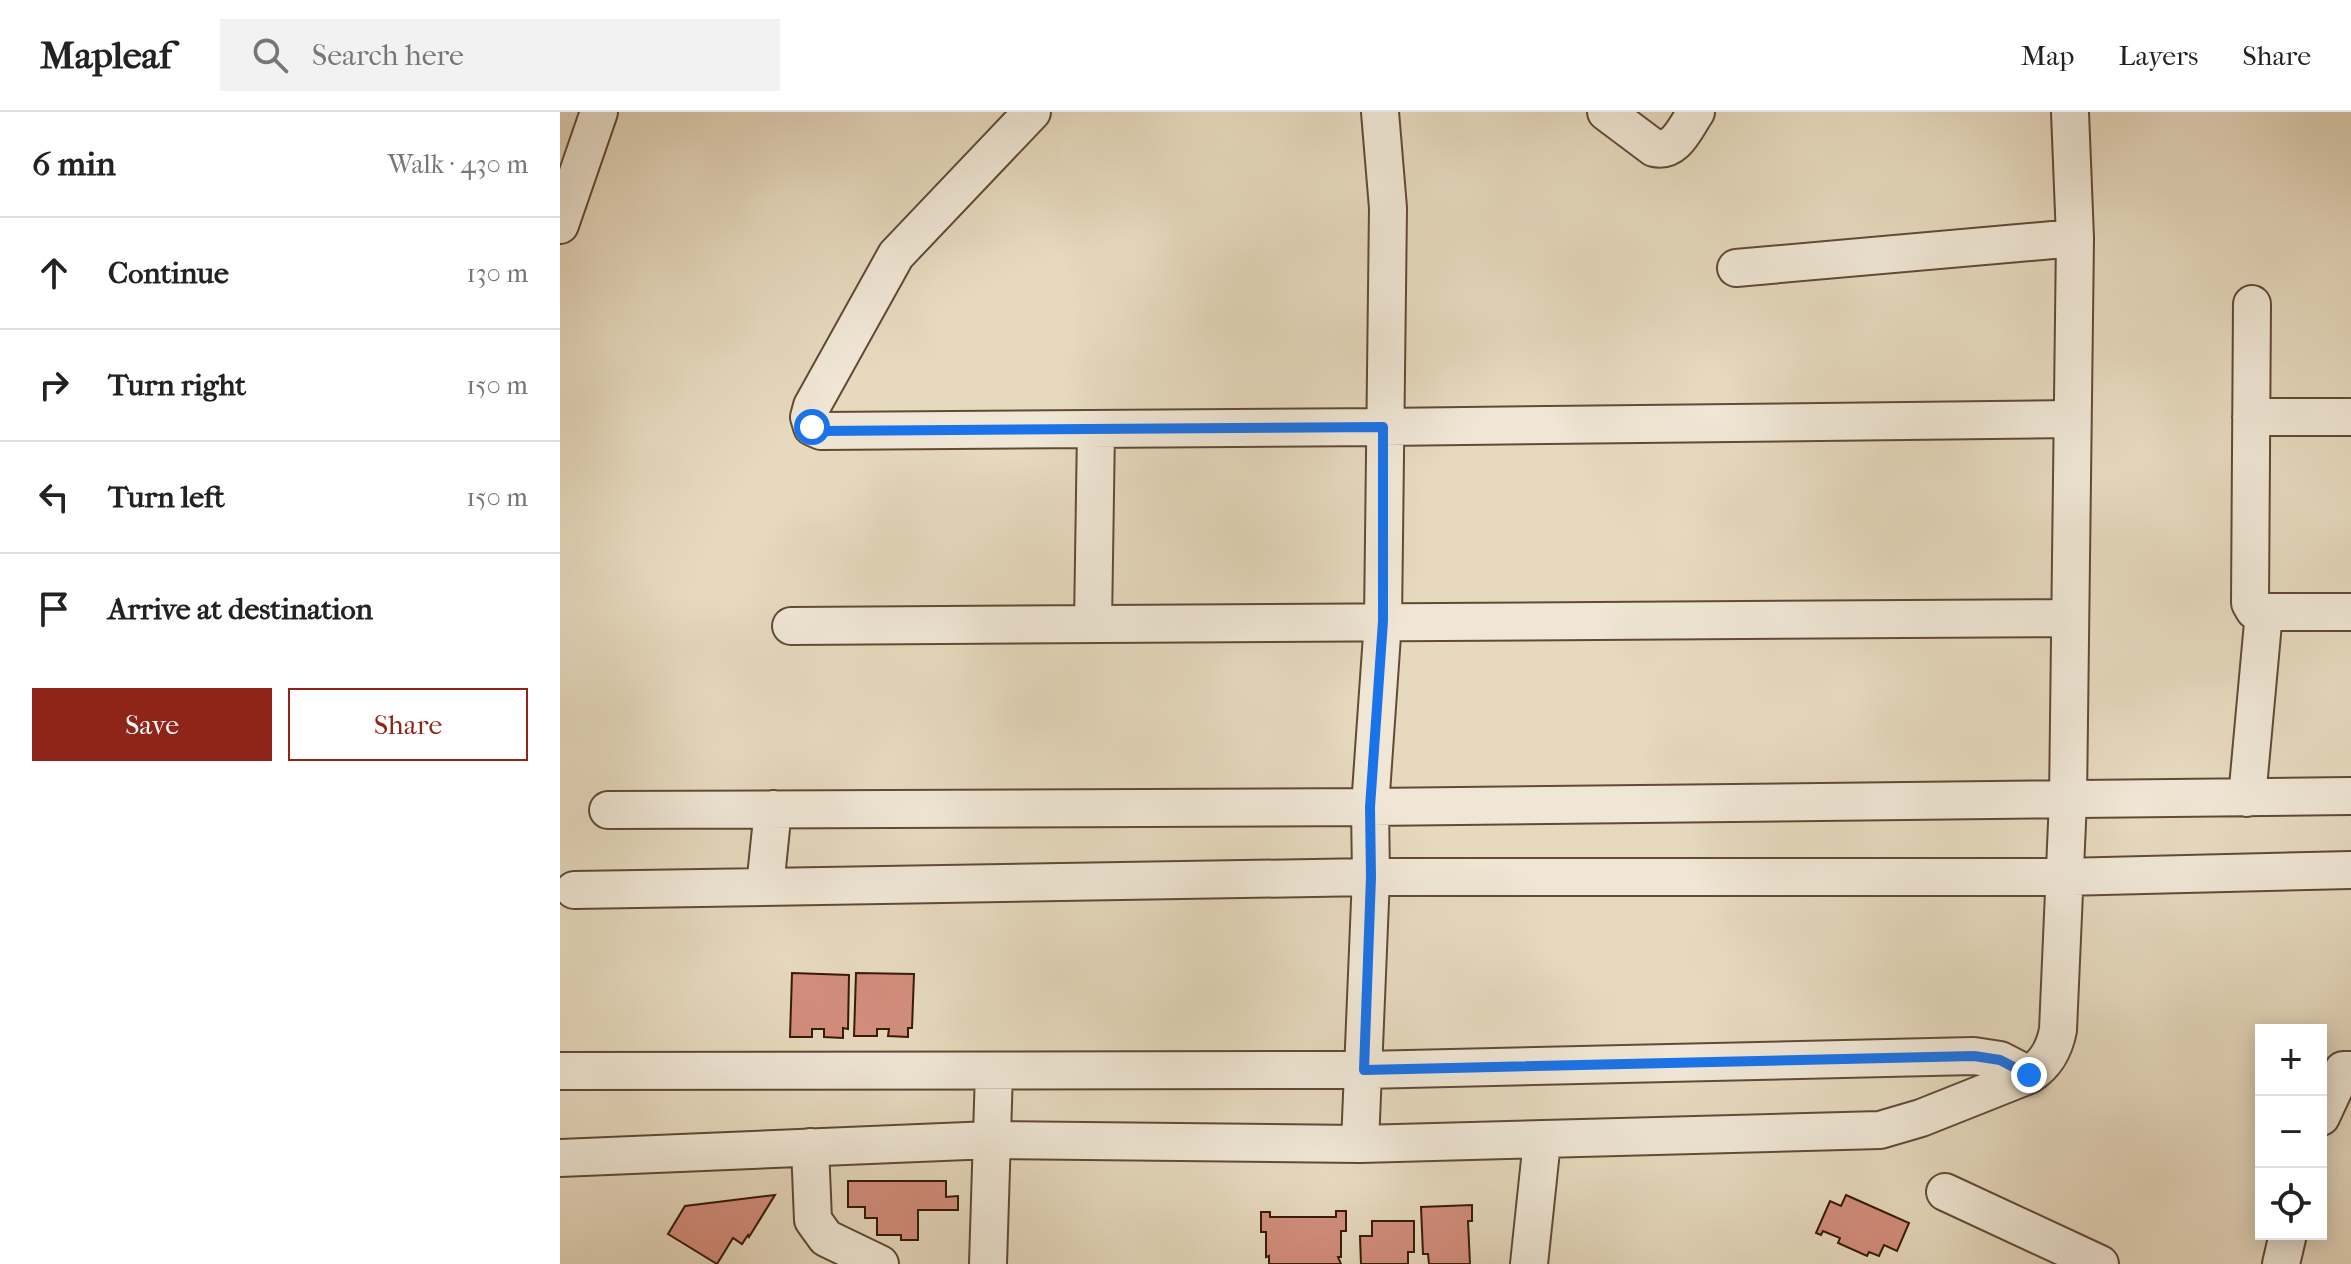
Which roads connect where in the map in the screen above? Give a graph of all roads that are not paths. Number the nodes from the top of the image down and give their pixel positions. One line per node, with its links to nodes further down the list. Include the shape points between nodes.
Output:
1 (599, 112): 7 (street)
2 (1380, 112): 14 (street, via 1388,208)
3 (1606, 112): 4 (street, via 1661,150 1675,144)
4 (1696, 112)
5 (2070, 112): 8 (street)
6 (1019, 118): 15 (street, via 896,255 809,417 812,427 821,431)
7 (560, 225)
8 (2075, 238): 9 (street); 13 (street)
9 (1736, 268)
10 (2252, 304): 11 (street)
11 (2251, 417): 12 (street); 16 (street, via 2250,603)
12 (2351, 417)
13 (2072, 419): 14 (street); 18 (street)
14 (1383, 427): 15 (street); 19 (street)
15 (1096, 429): 20 (street)
16 (2264, 612): 17 (street); 23 (street)
17 (2351, 612)
18 (2069, 618): 19 (street); 24 (street)
19 (1383, 621): 20 (street); 25 (street)
20 (1093, 624): 21 (street)
21 (791, 626)
22 (2351, 796): 23 (street)
23 (2247, 798): 24 (street)
24 (2068, 800): 25 (street); 30 (street)
25 (1370, 807): 26 (street); 29 (street)
26 (773, 809): 27 (street); 31 (street)
27 (608, 810)
28 (2351, 870): 30 (street)
29 (1371, 877): 30 (street); 31 (street); 33 (street)
30 (2063, 877): 37 (street, via 2058,1030 2048,1057)
31 (765, 887): 32 (street)
32 (574, 890)
33 (1364, 1070): 36 (street); 37 (street, via 1974,1056 2000,1060); 41 (street)
34 (2351, 1070): 38 (street, via 2343,1070)
35 (560, 1071): 36 (street)
36 (994, 1071): 39 (street)
37 (2029, 1075): 40 (street, via 1880,1130)
38 (2327, 1104)
39 (991, 1140): 41 (street); 42 (street); 47 (street)
40 (1542, 1141): 41 (street); 48 (street)
41 (1360, 1144)
42 (810, 1147): 43 (street); 46 (street, via 813,1220 826,1238)
43 (560, 1158)
44 (1945, 1192): 49 (street)
45 (2287, 1240): 50 (street)
46 (880, 1264)
47 (988, 1264)
48 (1529, 1264)
49 (2100, 1264)
50 (2281, 1264)

